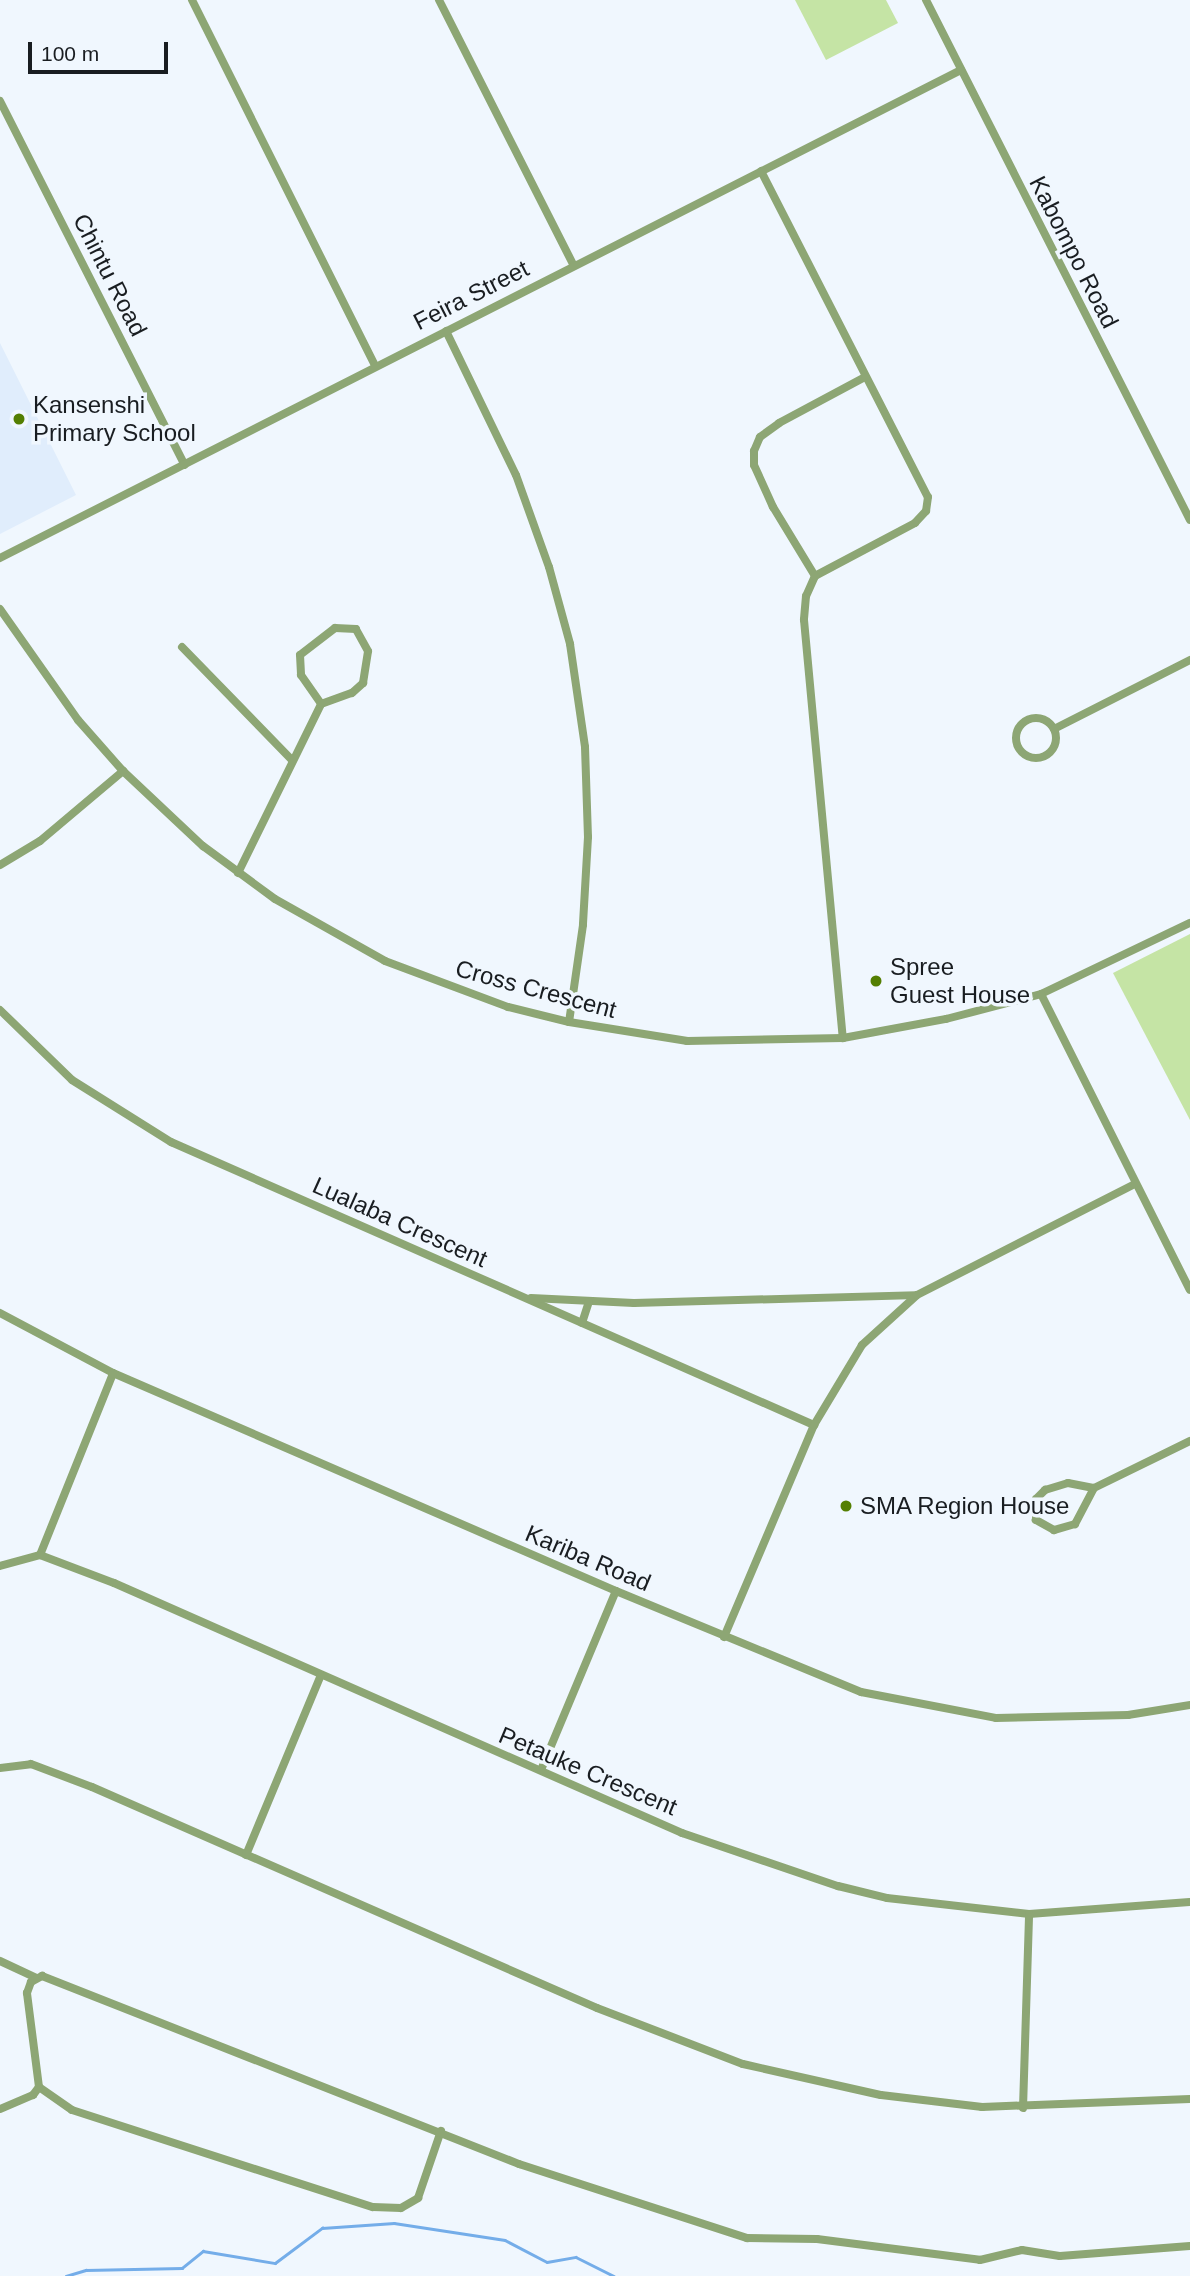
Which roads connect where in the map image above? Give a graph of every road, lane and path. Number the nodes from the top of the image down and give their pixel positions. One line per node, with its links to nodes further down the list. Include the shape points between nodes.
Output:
1 (192, 0): 9 (street)
2 (439, 0): 7 (street)
3 (926, 0): 4 (street, Kabompo Road)
4 (961, 70): 6 (street, Feira Street); 12 (street, Kabompo Road)
5 (0, 102): 11 (street, Chintu Road)
6 (761, 171): 7 (street, Feira Street); 10 (street)
7 (573, 264): 8 (street, Feira Street)
8 (446, 331): 9 (street, Feira Street); 27 (street, via 516,475 570,644 585,747 588,837 583,925)
9 (375, 366): 11 (street, Feira Street)
10 (865, 377): 14 (street, via 779,423 760,437 754,451 754,465 773,507); 14 (street, via 921,481 928,497 926,511 891,539)
11 (185, 465): 13 (street, Feira Street)
12 (1190, 520)
13 (0, 558)
14 (815, 576): 28 (street, via 806,596 804,620)
15 (0, 609): 21 (street, Cross Crescent, via 78,720)
16 (182, 648): 20 (street)
17 (1190, 660): 19 (street)
18 (321, 704): 18 (street, via 352,693 363,683 368,651 356,629 335,628 300,655 300,675); 20 (street)
19 (1054, 729): 19 (street, via 1055,745 1043,757 1026,757 1016,744 1024,722 1041,719)
20 (292, 760): 23 (street)
21 (123, 771): 22 (street, via 40,841); 23 (street, Cross Crescent)
22 (0, 865)
23 (238, 873): 27 (street, Cross Crescent, via 318,925 385,961 496,1003)
24 (1190, 923): 25 (street, Cross Crescent)
25 (1041, 994): 28 (street, Cross Crescent, via 946,1019); 29 (street)
26 (0, 1010): 32 (street, Lualaba Crescent, via 72,1080 171,1142)
27 (569, 1022): 28 (street, Cross Crescent, via 687,1041)
28 (843, 1038)
29 (1135, 1184): 30 (street); 31 (street)
30 (1190, 1290)
31 (917, 1295): 33 (street); 37 (street, via 852,1357)
32 (524, 1298): 33 (street); 35 (street, Lualaba Crescent)
33 (589, 1302): 35 (street)
34 (0, 1313): 36 (street, Kariba Road)
35 (582, 1323): 37 (street, Lualaba Crescent)
36 (113, 1373): 40 (street); 42 (street, Kariba Road)
37 (814, 1424): 43 (street)
38 (1190, 1441): 39 (street)
39 (1094, 1488): 39 (street, via 1075,1524 1054,1530 1036,1520 1036,1499 1045,1490 1068,1483)
40 (40, 1555): 41 (street); 44 (street, Petauke Crescent)
41 (0, 1566)
42 (616, 1591): 43 (street, Kariba Road); 47 (street)
43 (724, 1637): 45 (street, Kariba Road, via 861,1692 971,1715 1063,1719)
44 (321, 1675): 47 (street, Petauke Crescent); 48 (street)
45 (1190, 1705)
46 (0, 1768): 48 (street, via 36,1766)
47 (541, 1770): 50 (street, Petauke Crescent, via 721,1849 838,1886 887,1898)
48 (246, 1855): 55 (street, via 597,2008 743,2064 881,2095)
49 (1190, 1902): 50 (street, Petauke Crescent)
50 (1029, 1914): 55 (street)
51 (0, 1961): 52 (street)
52 (36, 1978): 53 (street, via 27,1993); 57 (street, via 102,1999)
53 (39, 2087): 56 (street, via 33,2095); 57 (street, via 72,2110 373,2207 401,2208 418,2198)
54 (1190, 2099): 55 (street)
55 (1023, 2108)
56 (0, 2109)
57 (442, 2131): 58 (street, via 612,2197 759,2240 817,2239 980,2260 1022,2250 1060,2256)
58 (1190, 2246)

